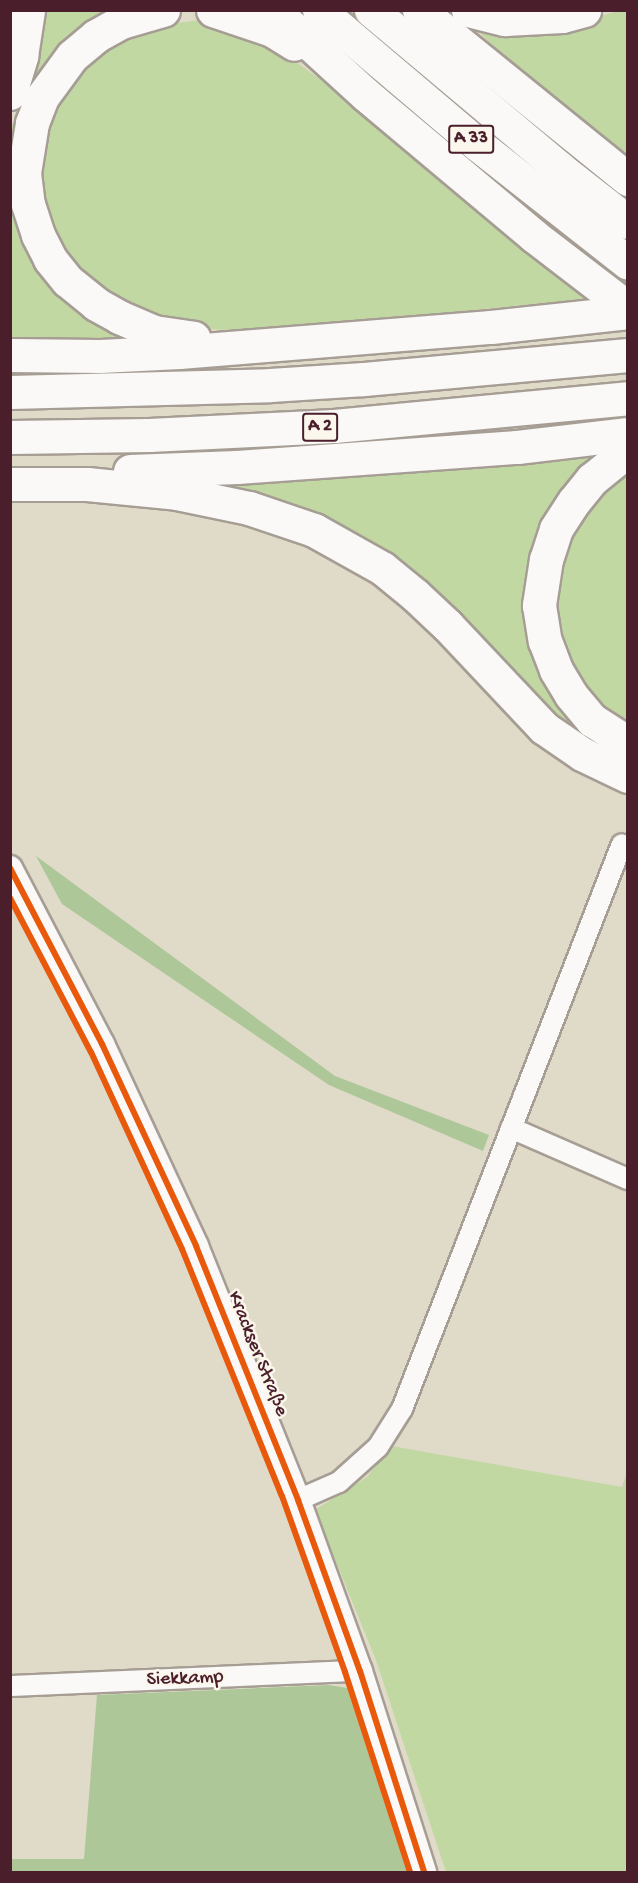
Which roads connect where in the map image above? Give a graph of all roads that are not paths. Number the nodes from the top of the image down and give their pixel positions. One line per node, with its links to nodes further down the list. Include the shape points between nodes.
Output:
1 (28, 10): 10 (highway)
2 (163, 10): 16 (highway, via 121,22 96,36 72,56 54,79 32,123 24,173 28,204 50,259 68,281 96,304 154,332)
3 (213, 10): 11 (highway, via 272,30)
4 (273, 10): 11 (highway)
5 (319, 10): 14 (highway, A 33, via 477,144)
6 (371, 10): 13 (highway, A 33)
7 (419, 10): 12 (highway)
8 (468, 10): 9 (highway, via 505,19 562,16)
9 (584, 10)
10 (10, 93)
11 (365, 94): 15 (highway)
12 (627, 179)
13 (627, 222)
14 (627, 263)
15 (627, 310): 16 (highway, via 591,317)
16 (252, 345): 17 (highway, via 100,356)
17 (10, 355)
18 (627, 355): 19 (highway, A 2, via 305,383)
19 (10, 392)
20 (627, 398): 22 (highway, A 2, via 323,426)
21 (627, 434): 24 (highway, via 517,447 237,467)
22 (10, 437)
23 (627, 455): 26 (highway, via 592,479 556,529 546,560 540,605 545,641 571,695 592,720)
24 (10, 474)
25 (10, 484): 27 (highway, via 87,484 177,493 249,508 314,530 382,568 415,595 544,728 582,754)
26 (627, 744)
27 (627, 776)
28 (622, 844): 30 (street)
29 (10, 868): 32 (street, Krackser Straße, via 102,1044 196,1246)
30 (511, 1128): 31 (street); 32 (street, via 402,1409 378,1447 339,1482)
31 (627, 1179)
32 (298, 1500): 33 (street, Krackser Straße)
33 (360, 1671): 34 (street, Siekkamp); 35 (street, Krackser Straße)
34 (10, 1686)
35 (424, 1872)

